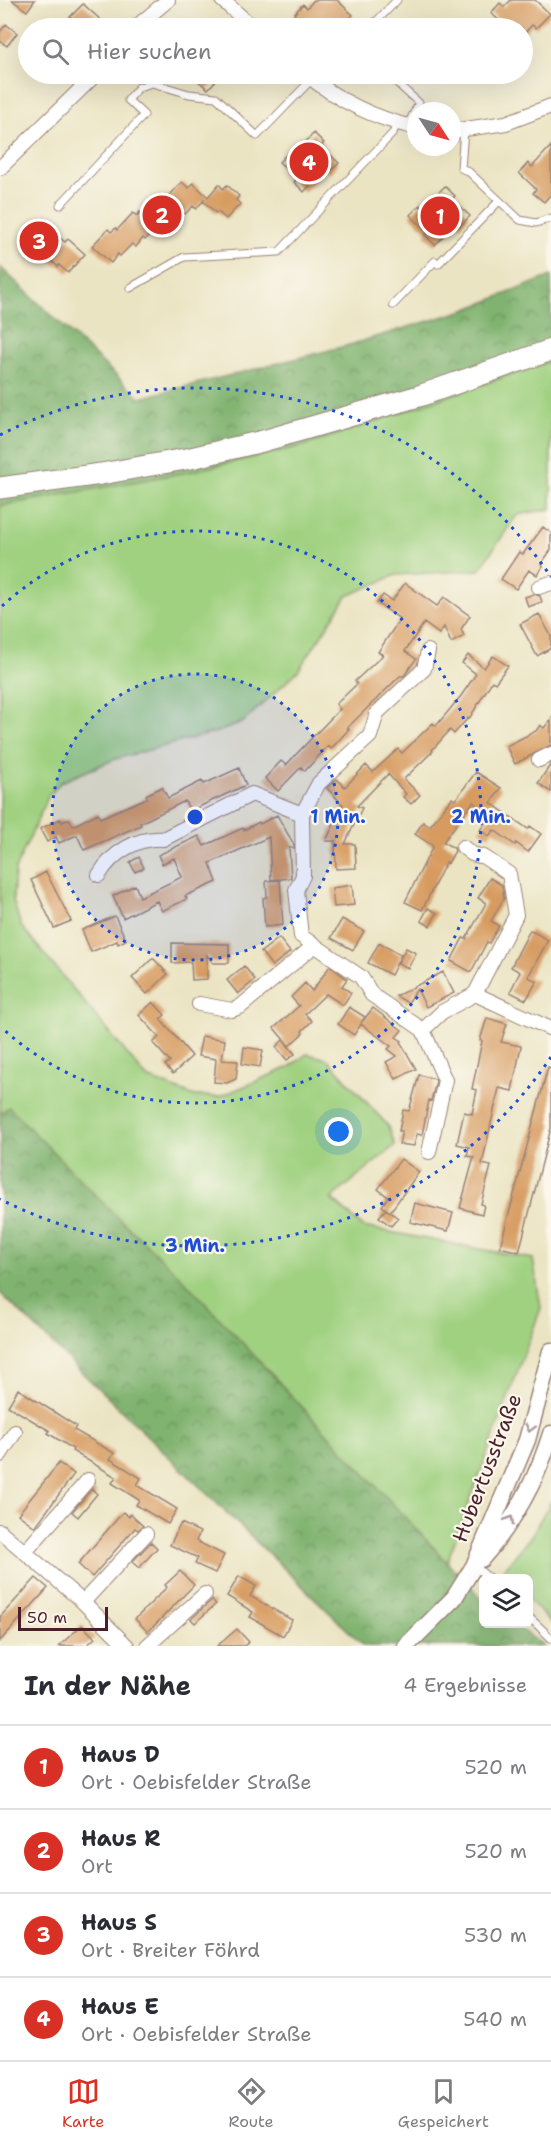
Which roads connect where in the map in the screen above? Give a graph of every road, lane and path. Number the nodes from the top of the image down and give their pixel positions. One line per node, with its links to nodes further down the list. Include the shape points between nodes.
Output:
1 (170, 0): 4 (street); 5 (street)
2 (222, 0): 6 (street)
3 (397, 0): 7 (lane)
4 (148, 18)
5 (156, 18)
6 (243, 18)
7 (380, 18)
8 (86, 84): 19 (street)
9 (149, 84): 21 (lane, via 139,87 128,100 144,115)
10 (155, 84): 11 (lane, via 216,97 257,136)
11 (302, 84)
12 (321, 84): 16 (street, via 359,110)
13 (398, 84): 14 (lane)
14 (418, 102)
15 (551, 106): 17 (street, via 517,120)
16 (407, 126): 23 (lane, via 393,133 279,252 184,257)
17 (461, 130)
18 (460, 156): 20 (lane, via 461,168)
19 (0, 168)
20 (499, 201): 22 (lane, via 523,221); 24 (lane)
21 (60, 205)
22 (551, 218)
23 (130, 288)
24 (393, 305)
25 (551, 350): 26 (main road, via 419,396 282,436 191,458)
26 (0, 488)
27 (428, 651): 28 (street, via 424,669 377,713 370,736 319,783)
28 (302, 814): 30 (street, via 252,794 163,839 149,838 114,855); 31 (street, via 303,876 296,890 301,936)
29 (463, 848): 32 (street, via 508,874 516,915)
30 (99, 875)
31 (315, 945): 33 (street, via 240,1007 232,1010); 35 (street, via 361,977 372,995)
32 (475, 994): 34 (street); 35 (street, via 442,1012)
33 (199, 1004)
34 (551, 1029)
35 (423, 1030): 36 (street, via 446,1080)
36 (429, 1152)
37 (551, 1351): 45 (street, Hubertusstraße, one-way to 45, via 527,1440)
38 (15, 1432): 40 (street)
39 (551, 1434): 45 (street, Hubertusstraße, one-way to 39, via 499,1539 527,1492)
40 (0, 1455)
41 (88, 1480): 44 (street)
42 (0, 1531): 44 (street)
43 (146, 1534): 48 (street)
44 (25, 1551): 48 (street)
45 (474, 1566): 46 (lane, Hubertusstraße); 53 (street, Hubertusstraße, via 454,1598)
46 (484, 1574)
47 (205, 1593): 52 (street)
48 (83, 1602): 51 (street)
49 (533, 1621): 50 (lane)
50 (551, 1638)
51 (128, 1646)
52 (147, 1646)
53 (406, 1646)

